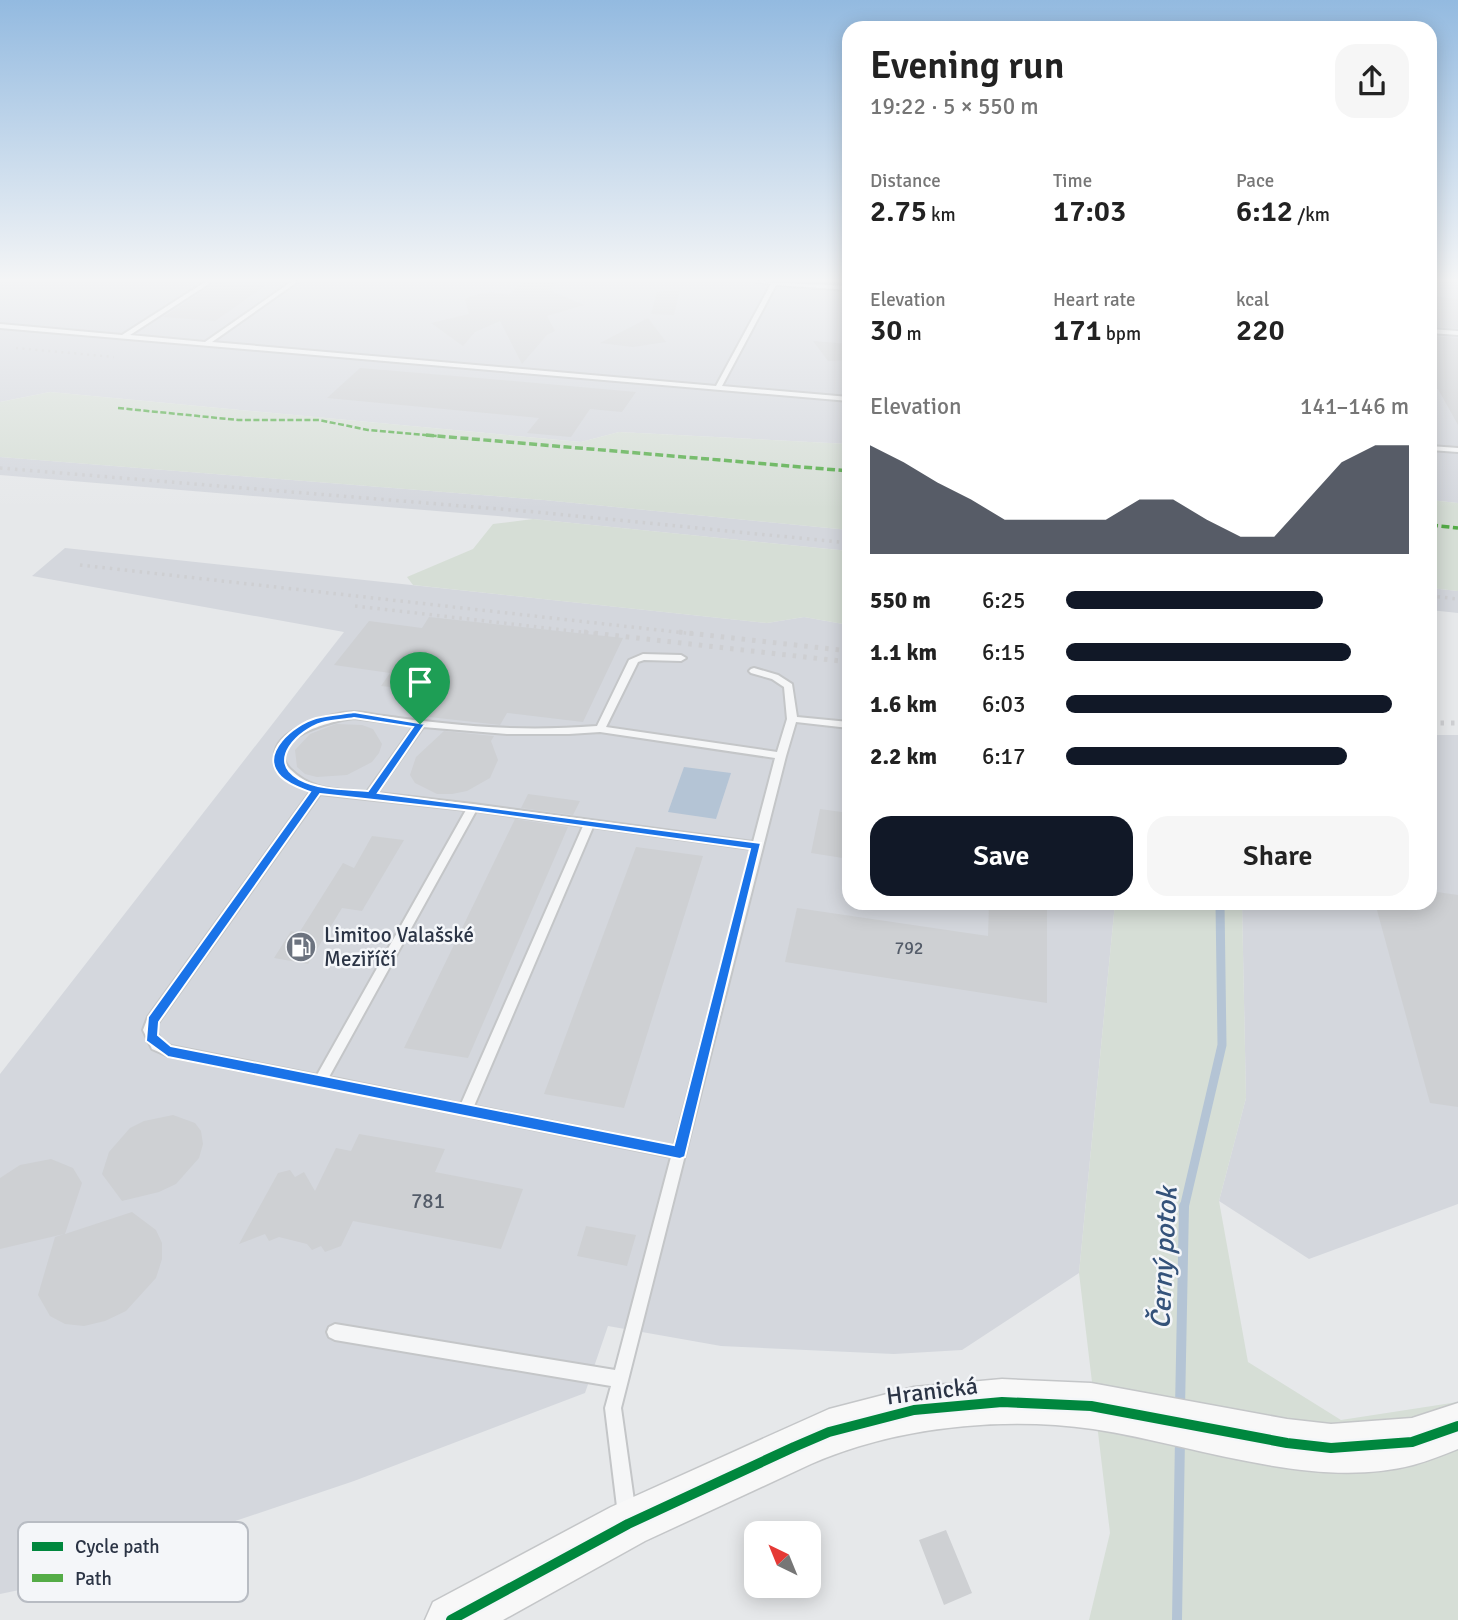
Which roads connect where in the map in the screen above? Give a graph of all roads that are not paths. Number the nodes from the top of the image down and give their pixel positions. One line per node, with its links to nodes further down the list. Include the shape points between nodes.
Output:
1 (364, 358): 3 (lane)
2 (734, 358): 3 (lane)
3 (718, 388): 4 (lane)
4 (842, 398)
5 (1437, 448): 6 (lane)
6 (1458, 450)
7 (681, 658): 12 (lane, via 634,660)
8 (754, 671): 9 (lane, via 789,686)
9 (793, 719): 11 (lane); 13 (lane)
10 (420, 724): 12 (lane, via 489,732); 14 (lane, via 354,715 318,721 302,729 289,738 279,762 283,773); 15 (lane)
11 (842, 725)
12 (600, 729): 13 (lane)
13 (781, 756): 18 (lane)
14 (317, 790): 15 (lane); 19 (lane, via 149,1030 157,1045 168,1051)
15 (371, 794): 16 (lane)
16 (473, 807): 17 (lane); 19 (lane)
17 (589, 823): 18 (lane); 20 (lane)
18 (757, 846): 21 (lane)
19 (320, 1081): 20 (lane)
20 (466, 1108): 21 (lane)
21 (680, 1153): 23 (lane)
22 (335, 1332): 23 (lane)
23 (619, 1379): 25 (lane, via 612,1408)
24 (1458, 1426): 25 (street, Hranická, via 1412,1442 1372,1447 1287,1443 1091,1406 1002,1402 888,1415 829,1432)
25 (628, 1524): 26 (street, Hranická)
26 (451, 1620)

